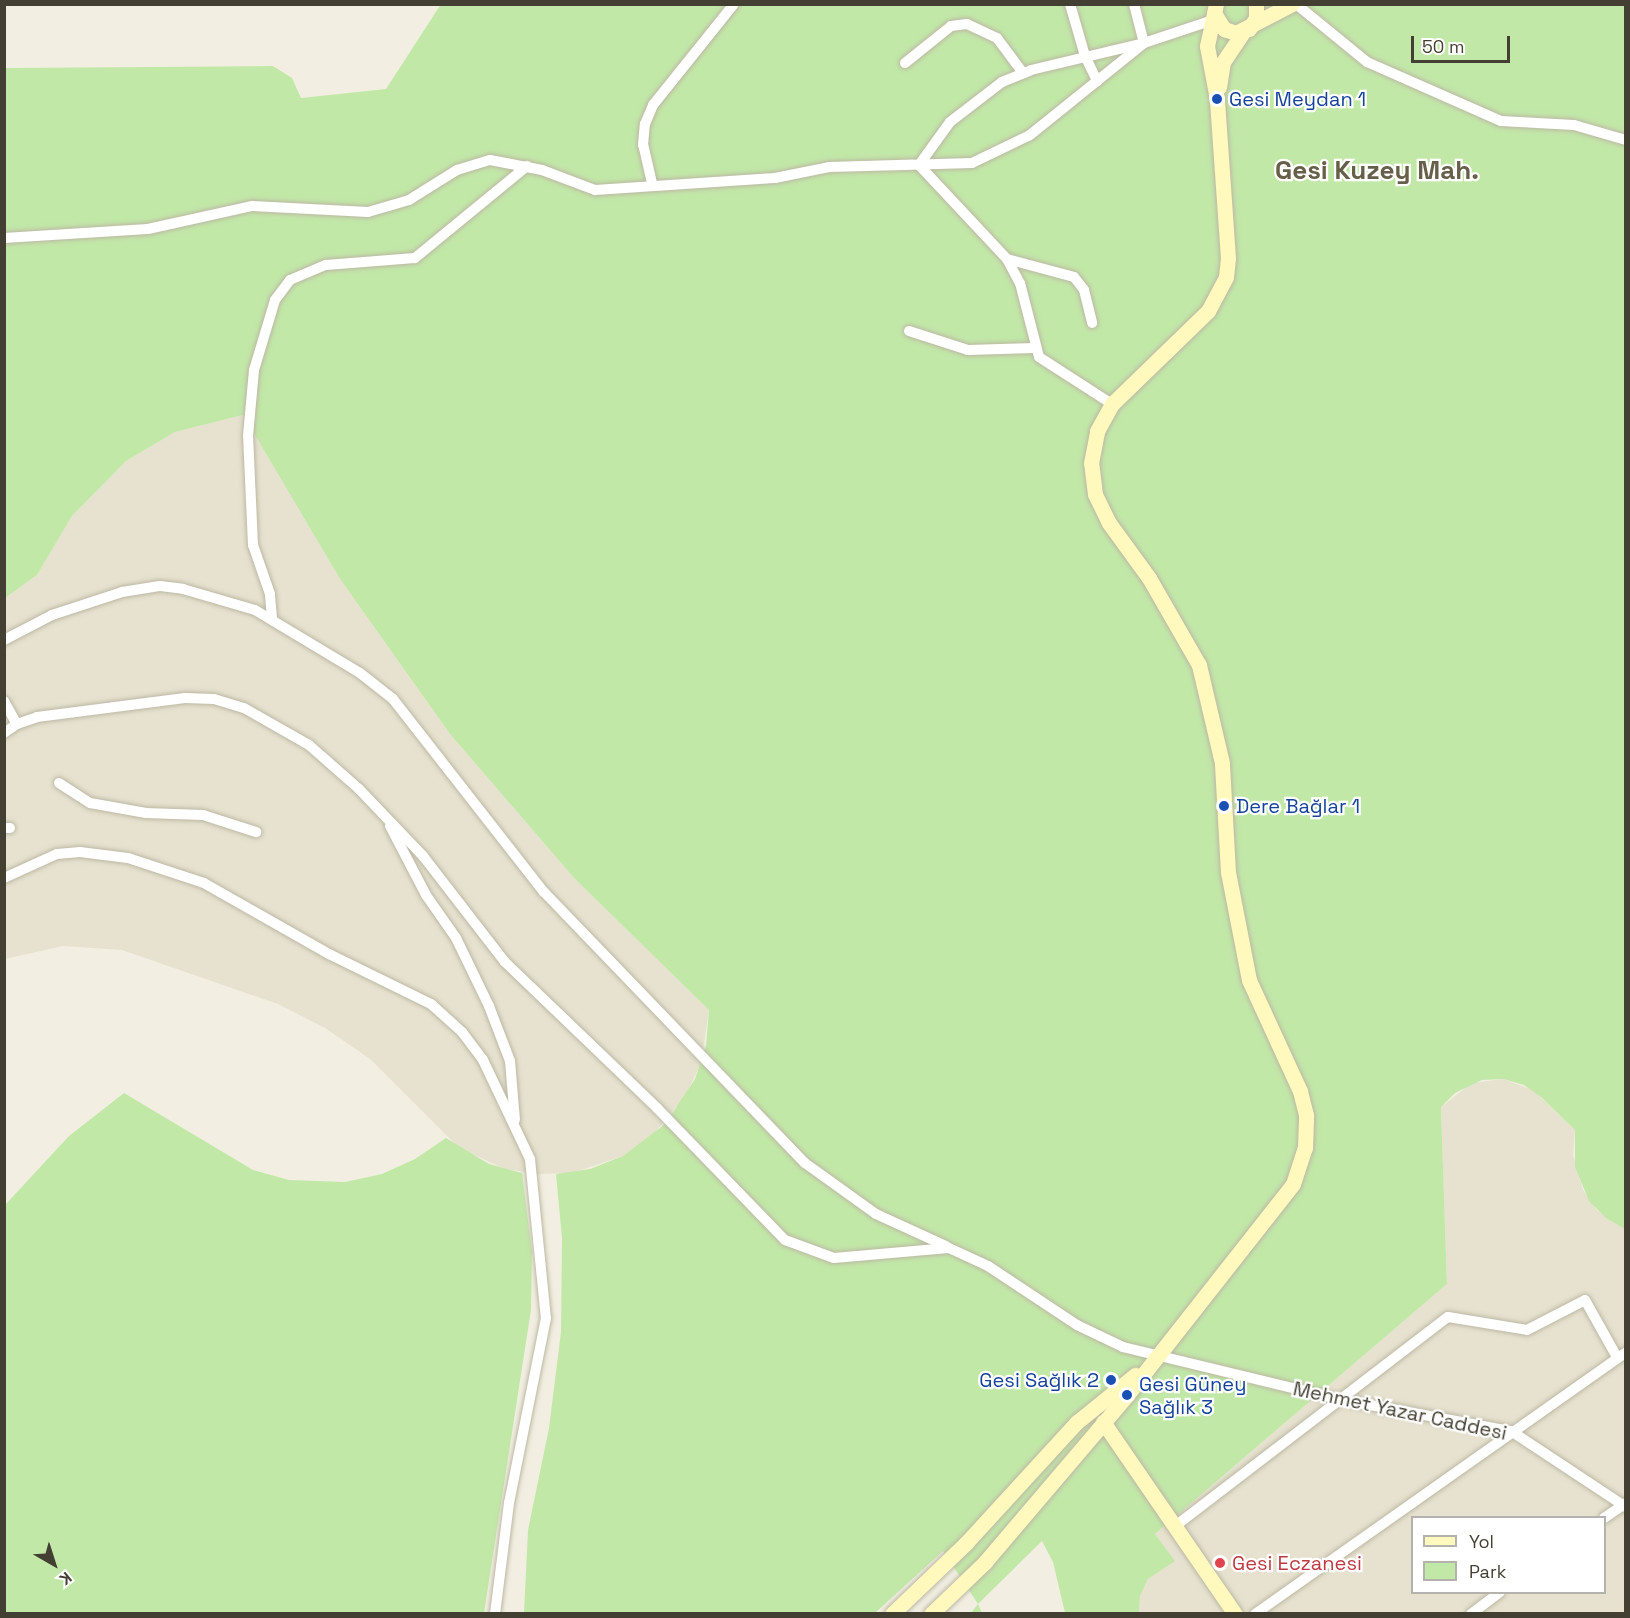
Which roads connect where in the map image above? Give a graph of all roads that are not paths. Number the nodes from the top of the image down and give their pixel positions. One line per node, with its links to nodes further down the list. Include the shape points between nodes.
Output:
1 (734, 4): 17 (street, via 653,105 645,124 643,145)
2 (1070, 4): 9 (street)
3 (1134, 4): 8 (street)
4 (1256, 4): 7 (street, via 1257,18)
5 (1294, 4): 7 (street); 14 (street, via 1367,62 1501,121 1574,125)
6 (1214, 9): 7 (street, via 1224,29); 8 (street); 13 (street, via 1207,45)
7 (1246, 30): 13 (street, via 1223,62)
8 (1144, 43): 9 (street); 12 (street)
9 (1085, 56): 11 (street); 12 (street)
10 (906, 63): 11 (street, via 951,26 967,24 997,38)
11 (1023, 73): 15 (street, via 988,90 964,108 937,136)
12 (1097, 81): 15 (street, via 1030,135 988,158 964,164)
13 (1217, 99): 23 (street, via 1228,258 1226,278 1208,311)
14 (1626, 140)
15 (919, 165): 17 (street, via 830,167 775,178); 19 (street)
16 (526, 166): 17 (street, via 595,190); 18 (street, via 477,161 409,200 368,212 252,207 148,228); 24 (street, via 415,258 326,265 291,280 275,300 254,370 248,436 253,545 270,594)
17 (652, 183)
18 (4, 238)
19 (1007, 259): 20 (street, via 1074,277 1084,290); 22 (street, via 1020,283)
20 (1092, 323)
21 (909, 331): 22 (street, via 968,350)
22 (1034, 348): 23 (street, via 1048,364)
23 (1112, 404): 36 (street, via 1097,431 1090,463 1095,494 1109,523 1149,578 1199,665 1222,763 1228,872 1249,980 1300,1091 1306,1115 1305,1148 1293,1184)
24 (272, 618): 25 (street, Mehmet Yazar Caddesi, via 233,602 160,586 122,592 52,615); 34 (street, Mehmet Yazar Caddesi, via 393,699 544,891 805,1163 876,1214)
25 (4, 640)
26 (4, 702): 27 (street)
27 (17, 724): 28 (street); 30 (street, via 37,717 105,707 185,698 214,699 244,708 309,745)
28 (4, 733)
29 (59, 783): 31 (street, via 90,803 147,813 203,815)
30 (385, 816): 33 (street, via 426,895 456,938 489,1006 510,1061); 34 (street, via 423,856 505,962 657,1108 785,1240 834,1258)
31 (256, 832)
32 (4, 878): 33 (street, via 57,854 100,854 172,872 234,898 329,954 431,1004 462,1032 483,1060)
33 (516, 1132): 44 (street, via 530,1159 546,1318 509,1503)
34 (949, 1248): 36 (street, Mehmet Yazar Caddesi, via 988,1266 1077,1325)
35 (1621, 1354): 37 (street, via 1585,1300 1527,1330 1448,1317); 39 (street)
36 (1156, 1358): 37 (street, Mehmet Yazar Caddesi); 38 (street); 45 (street, via 1077,1422 966,1543)
37 (1338, 1399): 39 (street, Mehmet Yazar Caddesi); 42 (street)
38 (1103, 1422): 42 (street); 46 (street, via 986,1562)
39 (1511, 1431): 40 (street, Mehmet Yazar Caddesi); 48 (street)
40 (1625, 1505): 41 (street)
41 (1606, 1517)
42 (1173, 1527): 47 (street)
43 (1499, 1594): 49 (street)
44 (495, 1614)
45 (892, 1614)
46 (931, 1614)
47 (1235, 1614)
48 (1255, 1614)
49 (1471, 1614)

